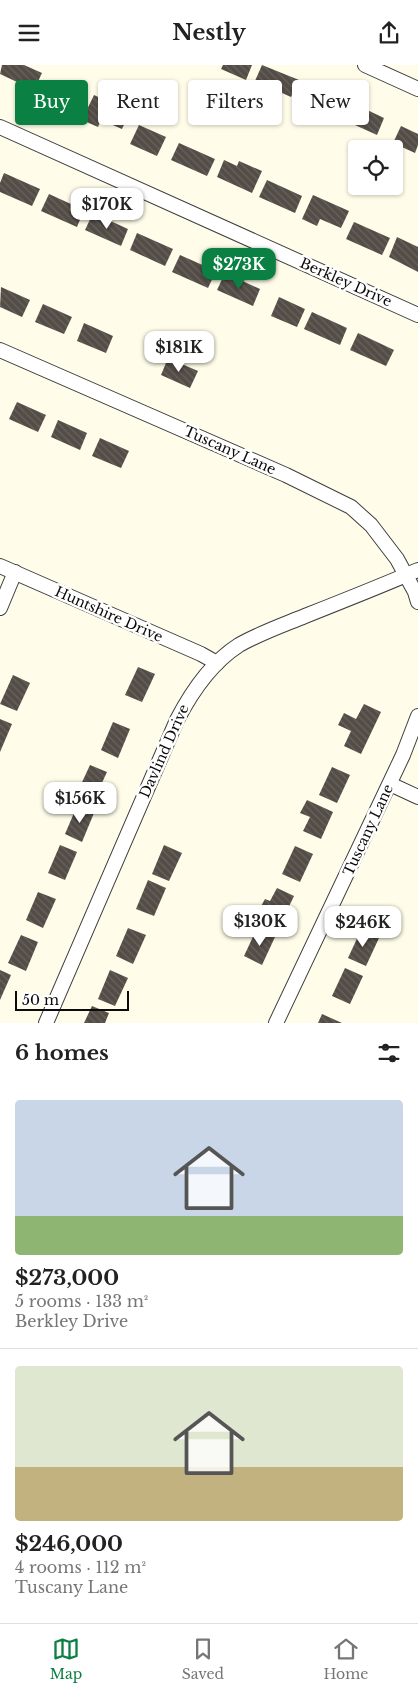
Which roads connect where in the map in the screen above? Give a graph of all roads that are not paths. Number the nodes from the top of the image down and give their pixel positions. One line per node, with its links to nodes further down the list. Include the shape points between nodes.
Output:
1 (365, 65): 2 (street)
2 (418, 89)
3 (0, 127): 4 (street, Berkley Drive)
4 (418, 315)
5 (0, 350): 8 (street, Tuscany Lane, via 277,471 351,507)
6 (0, 566): 7 (street, Huntshire Drive)
7 (15, 573): 10 (street); 11 (street, Huntshire Drive)
8 (412, 573): 9 (street, Tuscany Lane); 11 (street, Davlind Drive, via 264,632)
9 (418, 602)
10 (0, 608)
11 (217, 663): 15 (street, Davlind Drive, via 188,698 176,720)
12 (418, 716): 13 (street, Tuscany Lane)
13 (390, 784): 14 (street); 16 (street, Tuscany Lane)
14 (418, 797)
15 (46, 1023)
16 (276, 1023)

